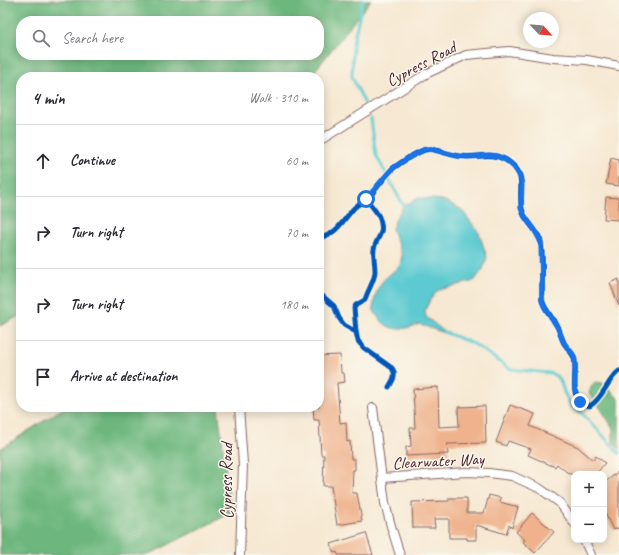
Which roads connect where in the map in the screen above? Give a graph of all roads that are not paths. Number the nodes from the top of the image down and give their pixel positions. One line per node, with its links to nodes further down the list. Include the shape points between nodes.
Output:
1 (619, 66): 2 (street, Cypress Road, via 509,51 466,55 426,74)
2 (324, 138)
3 (373, 408): 5 (street)
4 (239, 412): 8 (street, Cypress Road, via 243,464)
5 (382, 478): 6 (street, Clearwater Way, via 466,472 512,476 539,488 560,503); 9 (street, via 385,503)
6 (571, 519)
7 (585, 543): 10 (street)
8 (240, 555)
9 (400, 555)
10 (590, 555)

